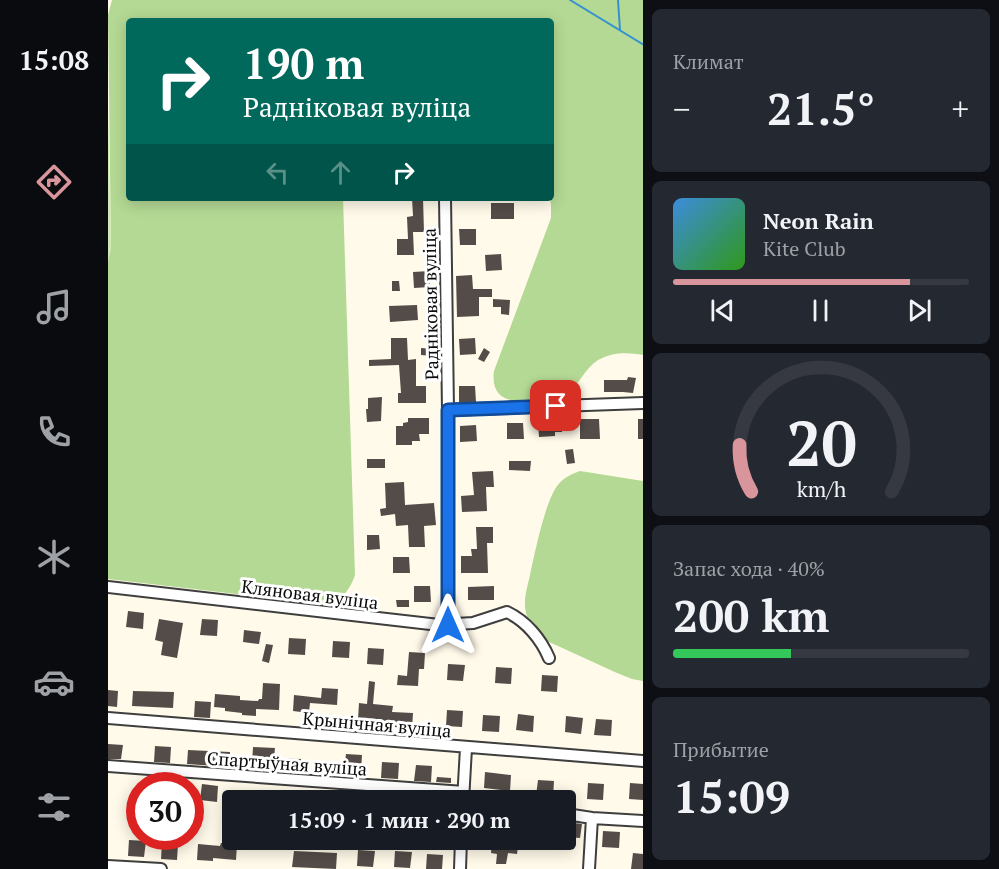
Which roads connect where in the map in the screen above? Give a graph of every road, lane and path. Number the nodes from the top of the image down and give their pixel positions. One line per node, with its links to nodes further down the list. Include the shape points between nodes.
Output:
1 (445, 201): 3 (street, Радніковая вуліца)
2 (643, 403): 3 (street)
3 (448, 410): 5 (street, Радніковая вуліца)
4 (108, 587): 5 (street, Кляновая вуліца)
5 (448, 625): 6 (street, Кляновая вуліца, via 473,623 507,612 525,623)
6 (549, 658)
7 (108, 718): 8 (street, Крынічная вуліца)
8 (466, 748): 9 (street, Крынічная вуліца); 12 (street)
9 (643, 761)
10 (108, 766): 11 (street, Спартыўная вуліца)
11 (376, 790)
12 (465, 790)
13 (576, 816): 14 (street)
14 (592, 818): 15 (street); 20 (street)
15 (643, 821)
16 (461, 850): 19 (street)
17 (108, 866): 18 (street)
18 (161, 869)
19 (460, 869)
20 (590, 869)

